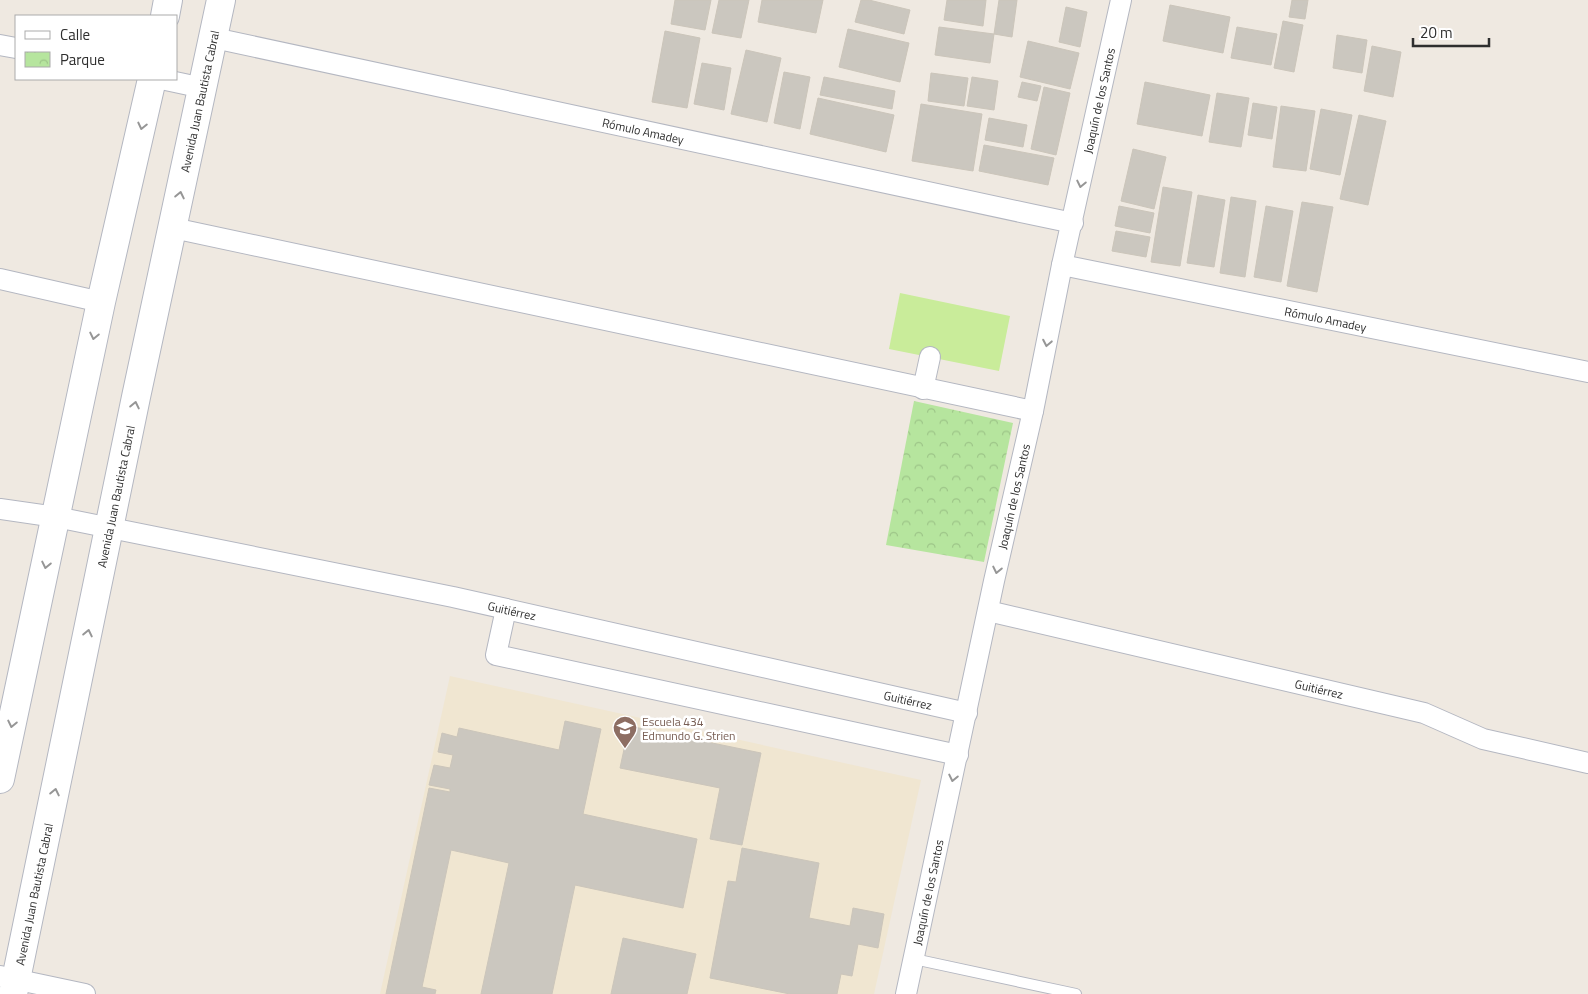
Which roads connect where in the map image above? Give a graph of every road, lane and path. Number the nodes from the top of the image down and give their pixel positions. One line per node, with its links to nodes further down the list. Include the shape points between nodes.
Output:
1 (168, 0): 4 (main road)
2 (221, 0): 5 (main road, Avenida Juan Bautista Cabral)
3 (1121, 0): 11 (street, Joaquín de los Santos, one-way to 11)
4 (165, 15)
5 (214, 38): 10 (main road, Avenida Juan Bautista Cabral); 11 (street, Rómulo Amadey)
6 (0, 44): 7 (street)
7 (15, 48)
8 (152, 80): 15 (main road, one-way to 15)
9 (166, 80): 10 (street)
10 (203, 88): 12 (main road, Avenida Juan Bautista Cabral, one-way to 10)
11 (1072, 223): 13 (street, Joaquín de los Santos)
12 (173, 228): 18 (street); 22 (main road, Avenida Juan Bautista Cabral, one-way to 12)
13 (1062, 265): 17 (street, Rómulo Amadey); 19 (street, Joaquín de los Santos, one-way to 19)
14 (0, 280): 15 (street)
15 (101, 302): 21 (main road, one-way to 21)
16 (930, 357): 18 (street)
17 (1588, 372)
18 (923, 388): 19 (street)
19 (1033, 411): 24 (street, Joaquín de los Santos, one-way to 24)
20 (0, 509): 21 (street, Guitiérrez)
21 (56, 517): 22 (street, Guitiérrez); 28 (main road, one-way to 28)
22 (109, 529): 23 (street, Guitiérrez); 30 (main road, Avenida Juan Bautista Cabral, one-way to 22)
23 (506, 610): 25 (street, Guitiérrez); 26 (street, via 496,655)
24 (988, 611): 25 (street, Joaquín de los Santos); 27 (street, Guitiérrez, via 1424,713 1483,739)
25 (967, 714): 26 (street, Joaquín de los Santos)
26 (958, 755): 29 (street, Joaquín de los Santos, one-way to 29)
27 (1588, 763)
28 (0, 779)
29 (914, 958): 32 (street, Joaquín de los Santos); 33 (lane)
30 (10, 983): 31 (street)
31 (85, 994)
32 (906, 994)
33 (1076, 994)

